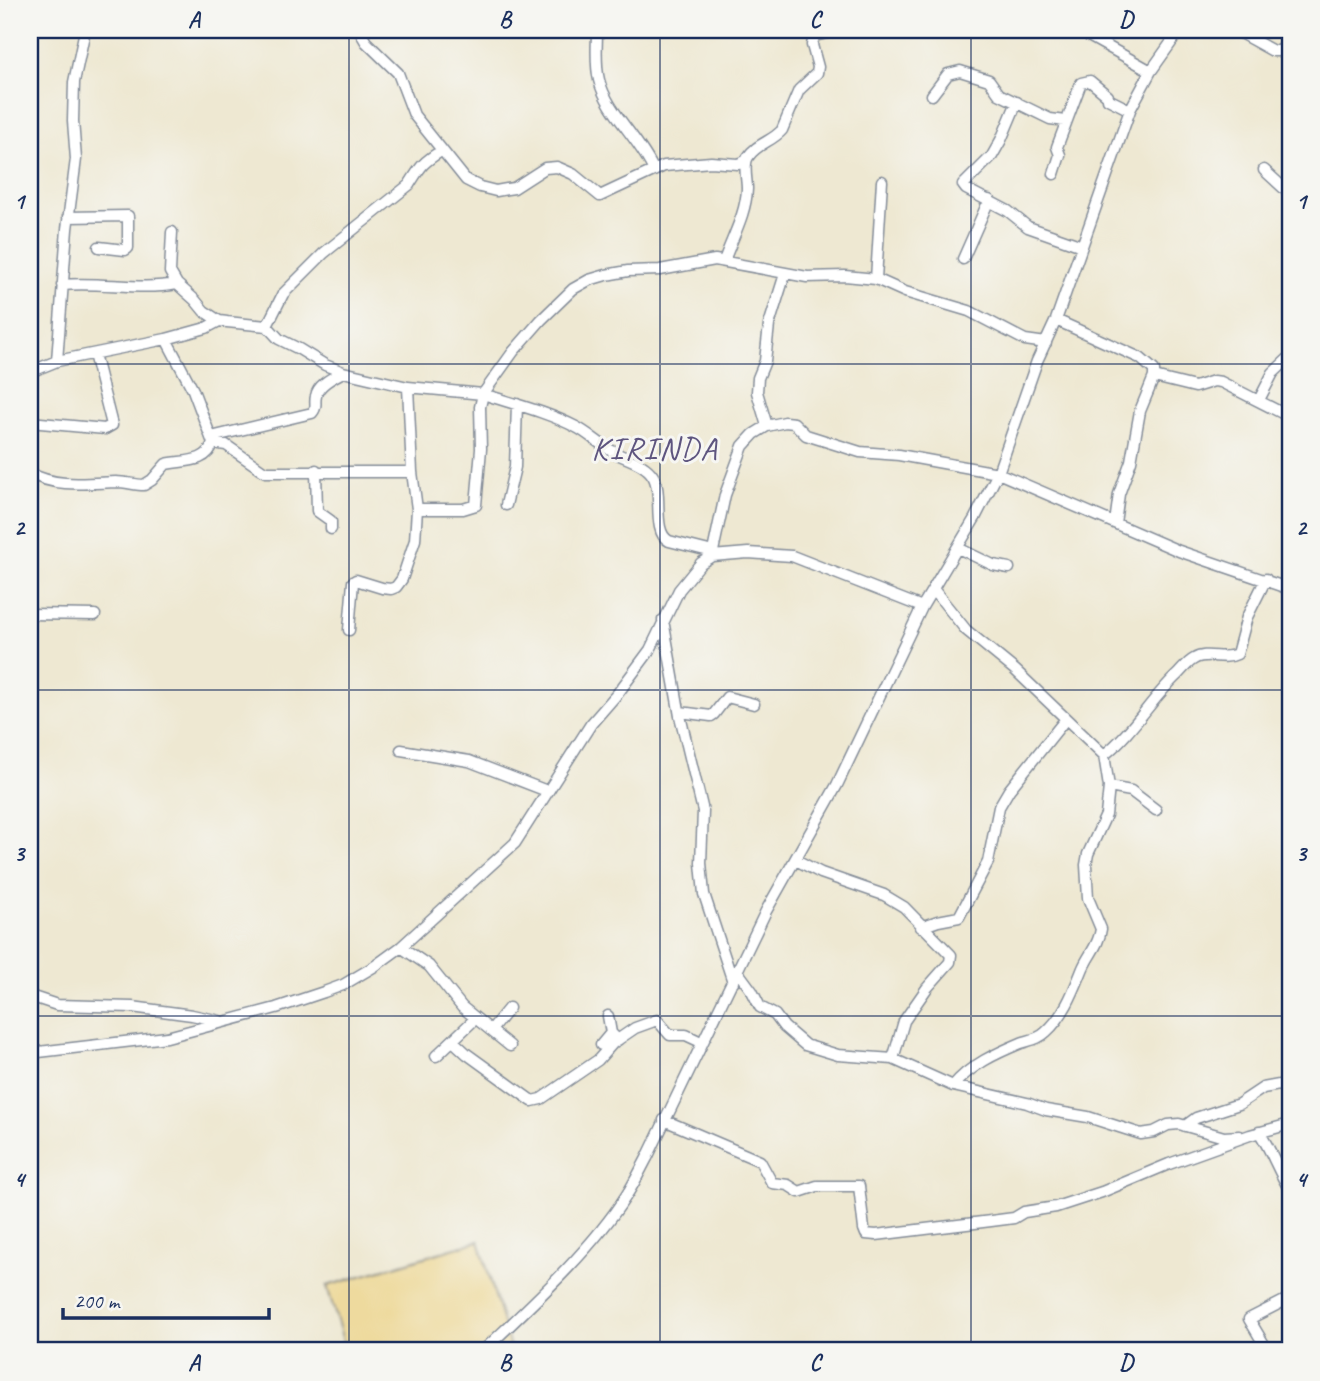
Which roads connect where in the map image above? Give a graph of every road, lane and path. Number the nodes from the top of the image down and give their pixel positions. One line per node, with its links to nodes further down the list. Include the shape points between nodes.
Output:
1 (85, 30): 22 (street, via 74,85 76,151)
2 (359, 30): 14 (street, via 400,76 411,110)
3 (597, 30): 17 (street, via 597,65 606,99)
4 (840, 30): 15 (street, via 814,36 817,73 799,90 778,136 753,151)
5 (1078, 30): 9 (street)
6 (1180, 30): 9 (street)
7 (1235, 30): 8 (street, via 1273,51 1280,51)
8 (1290, 40)
9 (1151, 71): 12 (street)
10 (932, 95): 11 (street, via 948,74 960,71 989,80 999,94)
11 (1017, 102): 13 (street, via 1050,119); 21 (street, via 992,156 963,183)
12 (1130, 110): 13 (street, via 1085,81); 24 (street)
13 (1066, 121): 18 (street)
14 (441, 150): 17 (street, via 466,180 496,191 514,188 545,167 557,167 600,196); 34 (street, via 416,170 409,184 324,253 283,294)
15 (743, 166): 17 (street, via 711,162); 27 (street, via 747,194)
16 (1264, 170): 20 (street)
17 (654, 171)
18 (1054, 174)
19 (882, 181): 29 (street)
20 (1290, 194)
21 (989, 200): 24 (street, via 1028,227); 26 (street)
22 (68, 217): 25 (street, via 128,216 128,248); 31 (street)
23 (172, 232): 30 (street, via 169,265)
24 (1082, 246): 32 (street)
25 (99, 247)
26 (963, 259)
27 (724, 261): 28 (street); 46 (street, via 589,280 558,301)
28 (785, 274): 29 (street); 51 (street, via 758,377 757,392)
29 (876, 279): 36 (street, via 969,312)
30 (177, 284): 31 (street, via 141,288); 33 (street)
31 (62, 285): 41 (street)
32 (1056, 320): 37 (street); 44 (street, via 1140,358 1152,367)
33 (219, 321): 34 (street); 35 (street)
34 (267, 326): 43 (street, via 279,340)
35 (166, 339): 38 (street); 52 (street)
36 (1025, 340): 37 (street); 40 (street)
37 (1046, 343): 40 (street)
38 (94, 354): 41 (street); 50 (street, via 111,425 105,429)
39 (1290, 357): 47 (street, via 1273,373)
40 (1037, 361): 56 (street)
41 (57, 362): 42 (street)
42 (30, 372)
43 (343, 372): 45 (street); 52 (street, via 319,388 313,413)
44 (1154, 377): 47 (street, via 1195,387 1221,382); 59 (street, via 1140,411)
45 (408, 387): 46 (street); 54 (street)
46 (483, 394): 48 (street); 58 (street, via 476,505)
47 (1259, 400): 49 (street)
48 (517, 404): 57 (street, via 515,467); 62 (street, via 576,427 649,470 658,487 663,537)
49 (1290, 417)
50 (30, 422)
51 (767, 426): 56 (street, via 794,423 806,435 850,449); 62 (street, via 743,446 736,460)
52 (212, 440): 53 (street, via 265,472); 55 (street, via 211,450 201,458 166,464 144,485 61,483)
53 (316, 470): 54 (street); 60 (street, via 317,510 331,521)
54 (412, 472): 58 (street)
55 (30, 473)
56 (998, 473): 59 (street); 61 (street)
57 (506, 505)
58 (417, 509): 71 (street, via 415,541 402,579 391,589 354,580)
59 (1115, 523): 64 (street, via 1179,551)
60 (331, 529)
61 (958, 548): 63 (street); 65 (street)
62 (712, 554): 67 (street, via 792,556); 70 (street, via 679,590)
63 (1009, 568)
64 (1266, 579): 66 (street); 76 (street, via 1247,617 1237,654 1193,659)
65 (933, 589): 67 (street); 74 (street, via 966,630)
66 (1290, 589)
67 (922, 607): 80 (street)
68 (30, 614): 69 (street)
69 (95, 615)
70 (663, 620): 73 (street); 78 (street, via 650,650 591,724)
71 (349, 630)
72 (754, 704): 73 (street, via 727,697 710,716)
73 (680, 712): 83 (street, via 703,811 704,894)
74 (1065, 720): 76 (street); 81 (street, via 999,807 988,862 959,917)
75 (401, 750): 78 (street, via 469,761)
76 (1104, 755): 77 (street)
77 (1109, 787): 79 (street, via 1131,791); 99 (street, via 1106,815 1086,866 1088,898 1101,929 1072,996 1046,1032 981,1062)
78 (547, 791): 82 (street, via 515,842)
79 (1156, 810)
80 (796, 860): 81 (street, via 884,895 904,907); 83 (street)
81 (921, 927): 97 (street, via 951,959 904,1021)
82 (401, 947): 87 (street, via 437,974); 88 (street, via 343,985)
83 (735, 977): 92 (street); 97 (street, via 752,991 760,1007 775,1015 805,1045 838,1055)
84 (30, 996): 88 (street, via 57,1005 132,1007)
85 (509, 1008): 89 (street)
86 (608, 1016): 90 (street)
87 (475, 1019): 89 (street); 91 (street)
88 (223, 1022): 95 (street, via 167,1037)
89 (492, 1030): 94 (street)
90 (614, 1036): 91 (street, via 598,1060 533,1101); 92 (street, via 657,1020 670,1035); 93 (street)
91 (453, 1041): 96 (street)
92 (701, 1042): 100 (street)
93 (601, 1045)
94 (510, 1046)
95 (30, 1053)
96 (436, 1056)
97 (893, 1059): 99 (street)
98 (1290, 1083): 102 (street, via 1263,1088 1239,1104)
99 (953, 1086): 102 (street, via 1141,1134 1168,1125)
100 (664, 1120): 103 (street, via 760,1161 772,1183 799,1192 817,1186 859,1186 864,1229 866,1234 876,1235 1014,1218 1056,1207); 106 (street, via 626,1196 596,1237)
101 (1290, 1124): 103 (street)
102 (1185, 1126): 103 (street, via 1224,1137)
103 (1255, 1134): 104 (street, via 1272,1149)
104 (1290, 1190)
105 (1290, 1298): 107 (street, via 1249,1318)
106 (482, 1351)
107 (1268, 1351)

